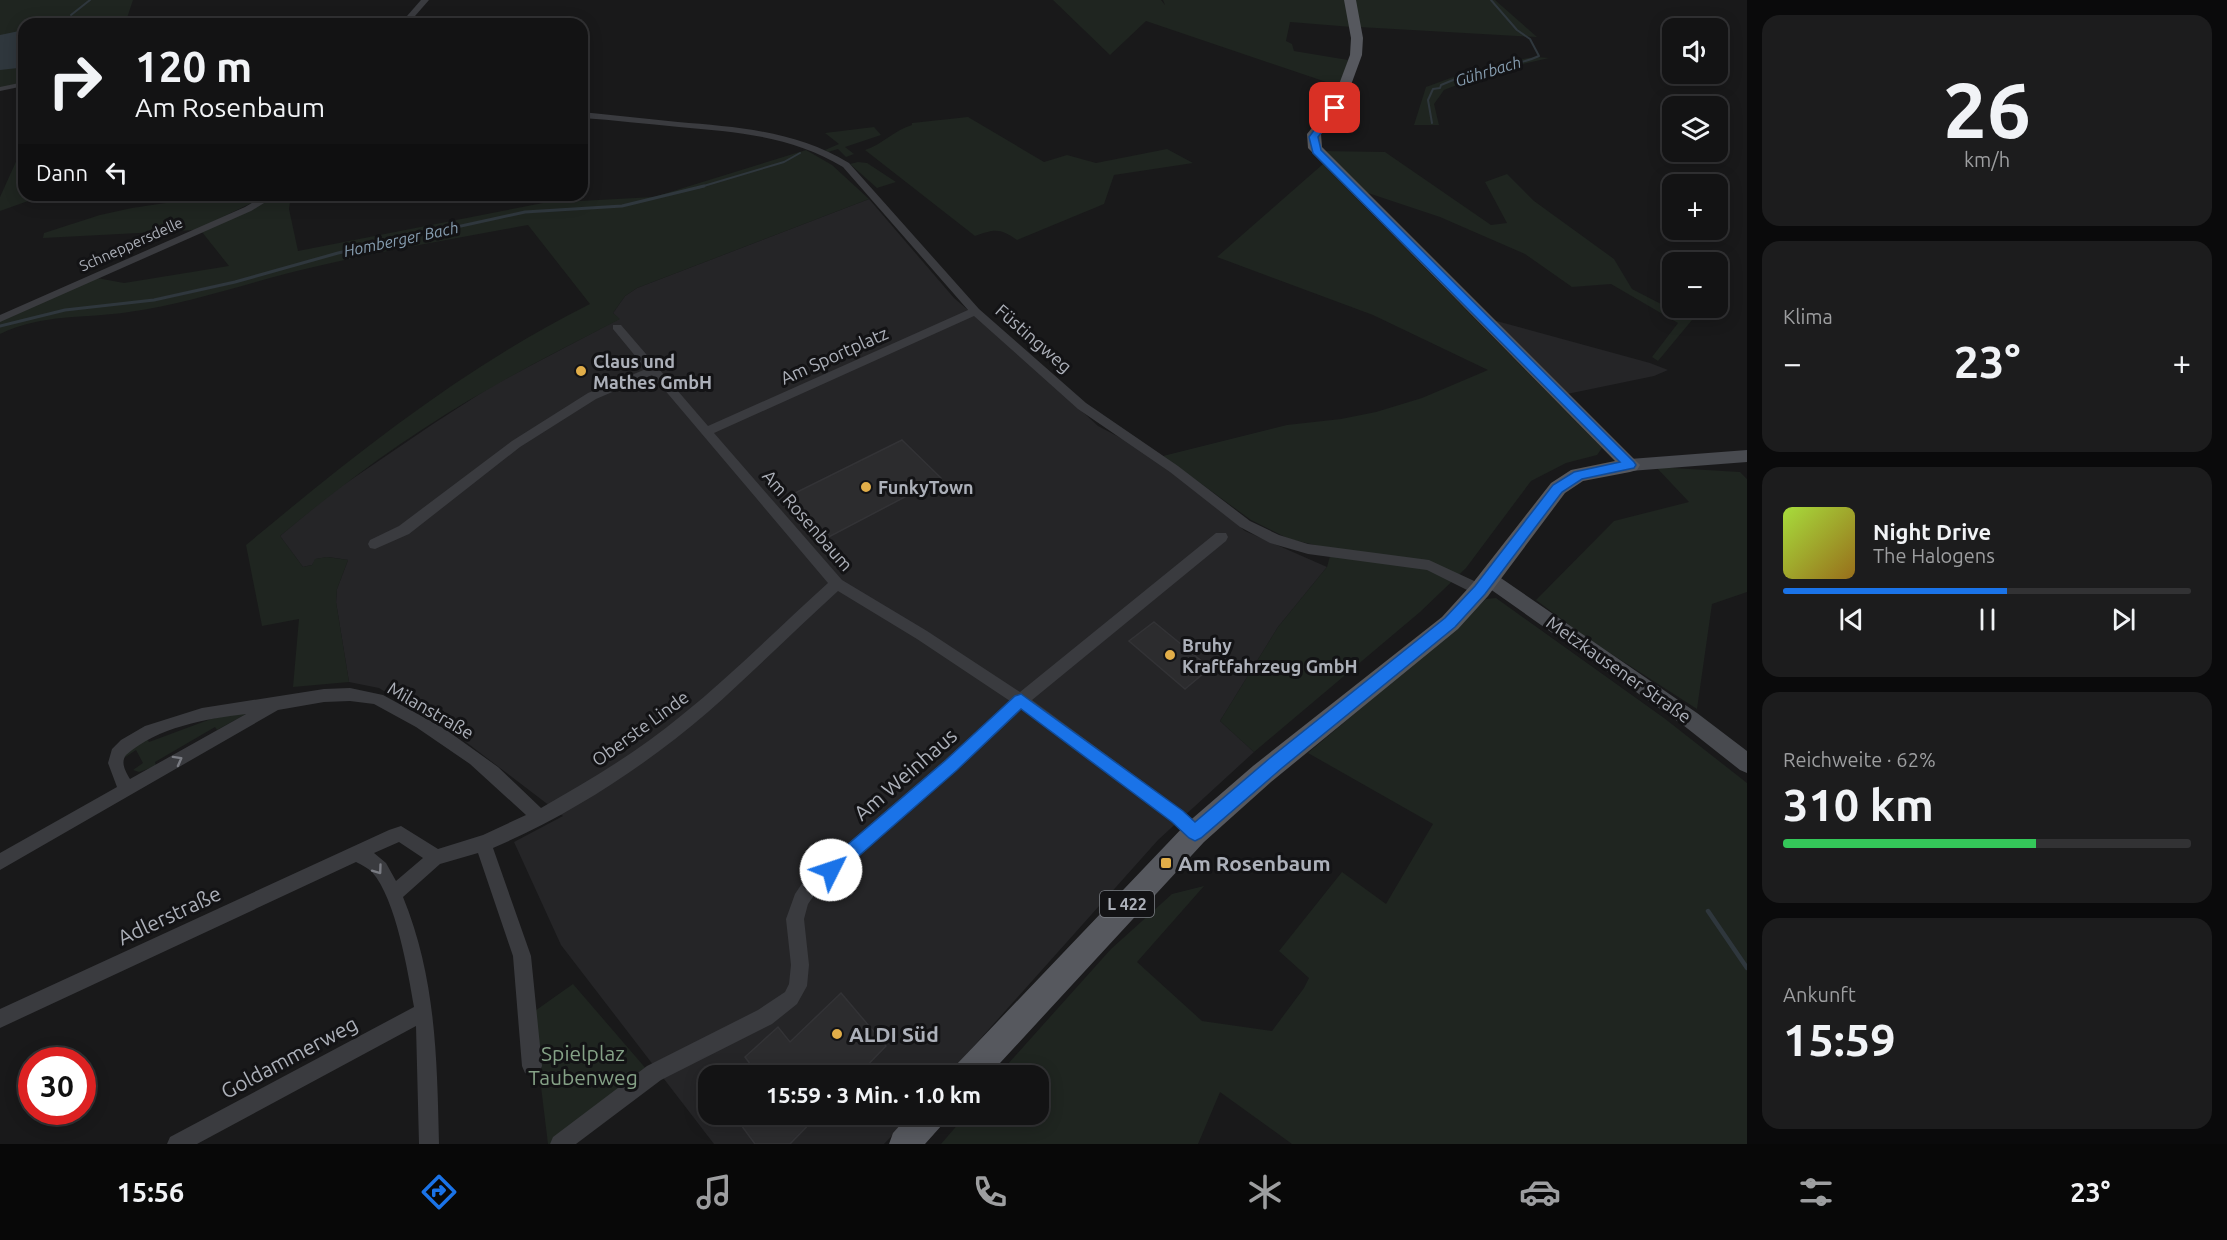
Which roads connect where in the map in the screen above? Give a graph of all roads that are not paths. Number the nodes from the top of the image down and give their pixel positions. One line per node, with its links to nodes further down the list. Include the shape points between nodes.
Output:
1 (425, 0): 3 (street)
2 (1350, 0): 14 (main road, via 1357,49 1351,74 1335,108 1314,134 1315,148)
3 (409, 18)
4 (18, 85): 5 (street)
5 (0, 89)
6 (588, 116): 8 (street, Füstingweg, via 734,129 787,138 822,150 846,165)
7 (262, 201): 9 (street, Schneppersdelle)
8 (975, 311): 12 (street, Am Sportplatz); 18 (street, Füstingweg, via 1082,406 1245,524 1308,549 1429,565)
9 (0, 319)
10 (617, 327): 11 (street, Am Rosenbaum)
11 (653, 370): 12 (street, Am Rosenbaum); 16 (street, via 592,396 516,444 404,530)
12 (707, 431): 17 (street, Am Rosenbaum)
13 (1747, 456): 14 (main road, L 422)
14 (1629, 465): 18 (main road, L 422, via 1595,470 1564,483)
15 (1221, 537): 19 (street, Am Weinhaus)
16 (375, 544)
17 (837, 584): 19 (street, Am Rosenbaum); 23 (street, Oberste Linde, via 650,749)
18 (1484, 584): 21 (main road, Metzkausener Straße, via 1690,719); 24 (main road, L 422, via 1438,633)
19 (1021, 700): 24 (street, Am Rosenbaum, via 1178,816); 37 (street, Am Weinhaus, via 809,888 795,919 800,965 798,986 791,998 765,1017 654,1073)
20 (279, 703): 22 (street, Milanstraße, one-way to 20); 22 (street, Milanstraße, via 198,715 145,733 117,754 116,767); 23 (street, Milanstraße, via 344,695 374,698 454,743 517,793)
21 (1747, 763)
22 (127, 788): 28 (street, Milanstraße)
23 (539, 817): 25 (street, Oberste Linde)
24 (1195, 833): 32 (main road, L 422)
25 (483, 844): 27 (street, Oberste Linde); 33 (street, via 522,956)
26 (357, 853): 27 (street, Adlerstraße, via 401,834); 29 (street, one-way to 29, via 380,869); 31 (street, Adlerstraße)
27 (436, 857): 29 (street)
28 (0, 862)
29 (393, 894): 30 (street)
30 (424, 1012): 35 (street, Goldammerweg); 36 (street)
31 (0, 1019)
32 (977, 1065)
33 (532, 1066)
34 (921, 1125): 38 (main road)
35 (177, 1144)
36 (429, 1144)
37 (560, 1144)
38 (904, 1144)

